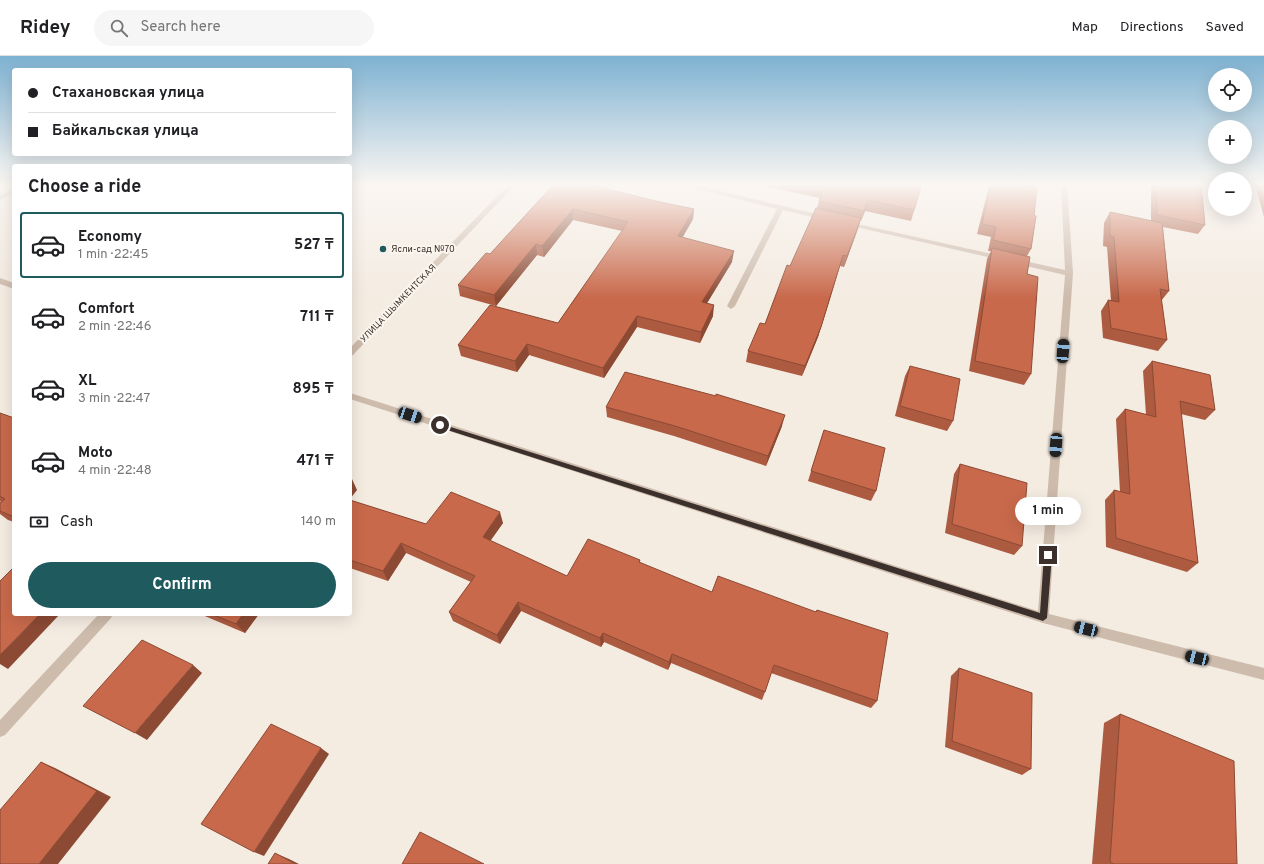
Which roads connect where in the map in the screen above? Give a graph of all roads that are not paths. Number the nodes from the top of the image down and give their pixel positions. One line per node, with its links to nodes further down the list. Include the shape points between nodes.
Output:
1 (477, 222): 9 (street, УЛИЦА ШЫМКЕНТСКАЯ)
2 (774, 222): 8 (street)
3 (842, 222): 5 (street)
4 (1066, 222): 5 (street)
5 (1069, 273): 12 (street)
6 (0, 281): 7 (street)
7 (12, 285)
8 (731, 306)
9 (352, 351)
10 (352, 397): 12 (street)
11 (105, 616): 14 (street)
12 (1043, 618): 13 (street)
13 (1264, 674)
14 (0, 730)

